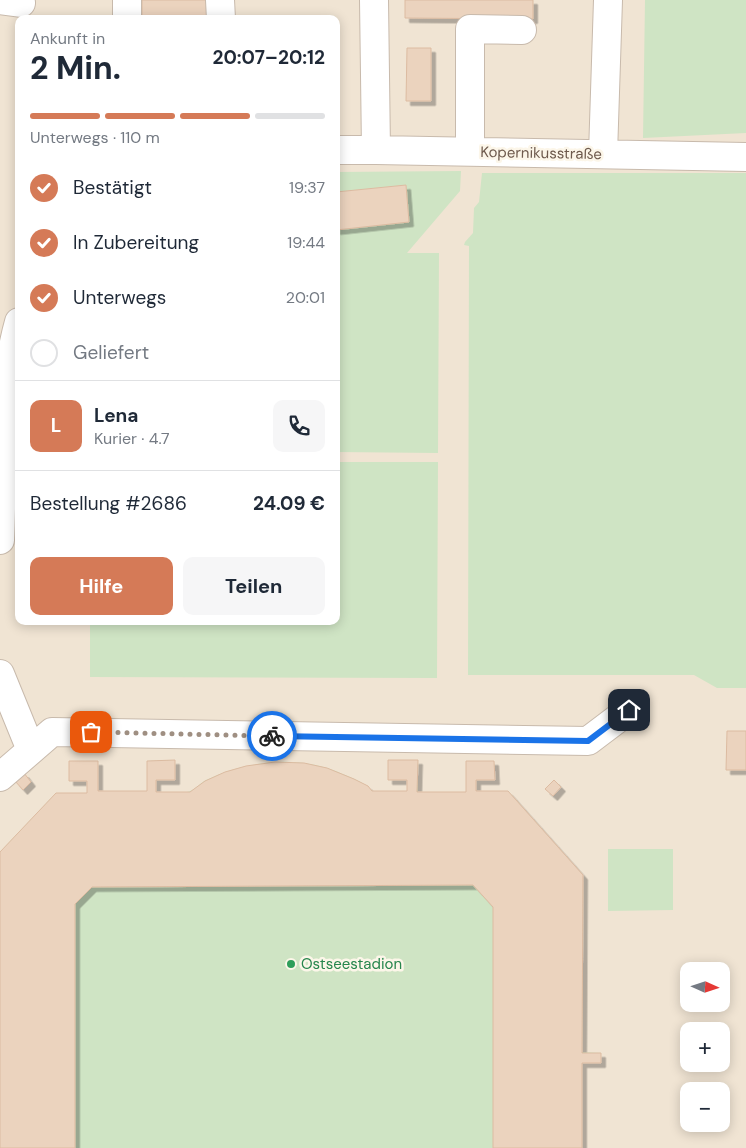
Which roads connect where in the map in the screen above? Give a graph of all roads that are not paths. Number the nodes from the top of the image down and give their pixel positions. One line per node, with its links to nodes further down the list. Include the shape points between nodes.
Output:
1 (127, 0): 5 (street)
2 (220, 0): 6 (street)
3 (374, 0): 9 (street)
4 (608, 0): 11 (street)
5 (127, 15)
6 (221, 15)
7 (522, 30): 10 (street, via 470,30)
8 (340, 150): 9 (street, Kopernikusstraße)
9 (376, 150): 10 (street, Kopernikusstraße)
10 (470, 151): 11 (street, Kopernikusstraße)
11 (602, 154): 12 (street, Kopernikusstraße)
12 (746, 157)
13 (15, 340): 14 (street, via 6,382)
14 (0, 540)
15 (0, 674): 17 (street)
16 (629, 710): 17 (street, via 588,741 52,732)
17 (31, 750): 18 (street)
18 (0, 776)

